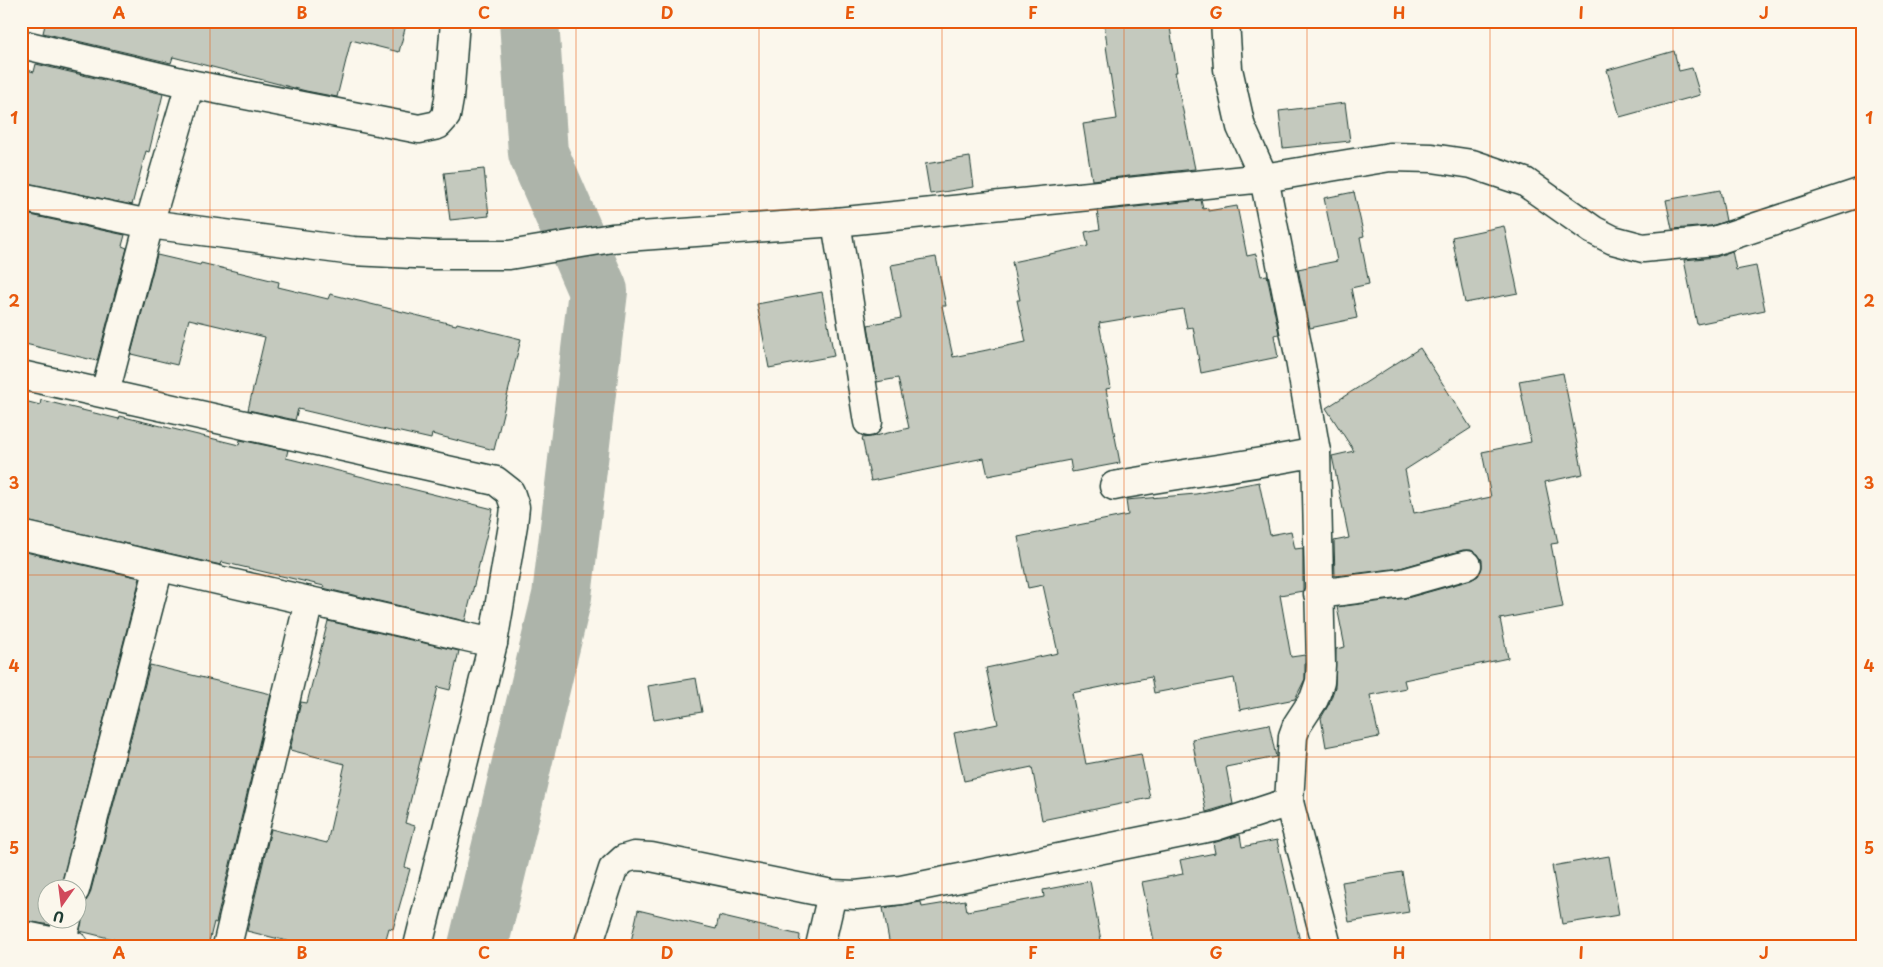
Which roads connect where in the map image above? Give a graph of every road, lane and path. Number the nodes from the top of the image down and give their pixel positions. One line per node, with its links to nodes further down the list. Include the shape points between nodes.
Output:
1 (455, 21): 4 (street, via 449,99 446,116 438,125 419,129)
2 (1225, 21): 5 (street, via 1228,69 1241,127)
3 (21, 44): 4 (street)
4 (190, 84): 9 (street)
5 (1264, 178): 6 (street, via 1390,158 1432,158 1472,164 1525,182 1593,230 1613,240 1643,248 1714,241); 8 (street); 13 (street)
6 (1862, 192)
7 (21, 197): 9 (street)
8 (836, 222): 9 (street, via 612,238 509,255 353,251); 12 (street)
9 (149, 224): 11 (street)
10 (21, 375): 11 (street)
11 (105, 393): 20 (street, via 496,481 510,492 515,507)
12 (868, 422)
13 (1316, 452): 14 (street); 18 (street)
14 (1114, 486)
15 (21, 535): 17 (street)
16 (1467, 565): 18 (street, via 1403,583)
17 (159, 567): 19 (street); 22 (street)
18 (1318, 594): 21 (street, via 1320,682 1293,736)
19 (309, 601): 20 (street); 26 (street)
20 (493, 643): 27 (street)
21 (1289, 802): 23 (street, via 1216,826 901,890); 30 (street)
22 (78, 880)
23 (832, 894): 28 (street, via 634,856 624,859 613,869); 29 (street)
24 (21, 935): 25 (street)
25 (67, 936)
26 (227, 946)
27 (418, 946)
28 (588, 946)
29 (820, 946)
30 (1327, 946)

